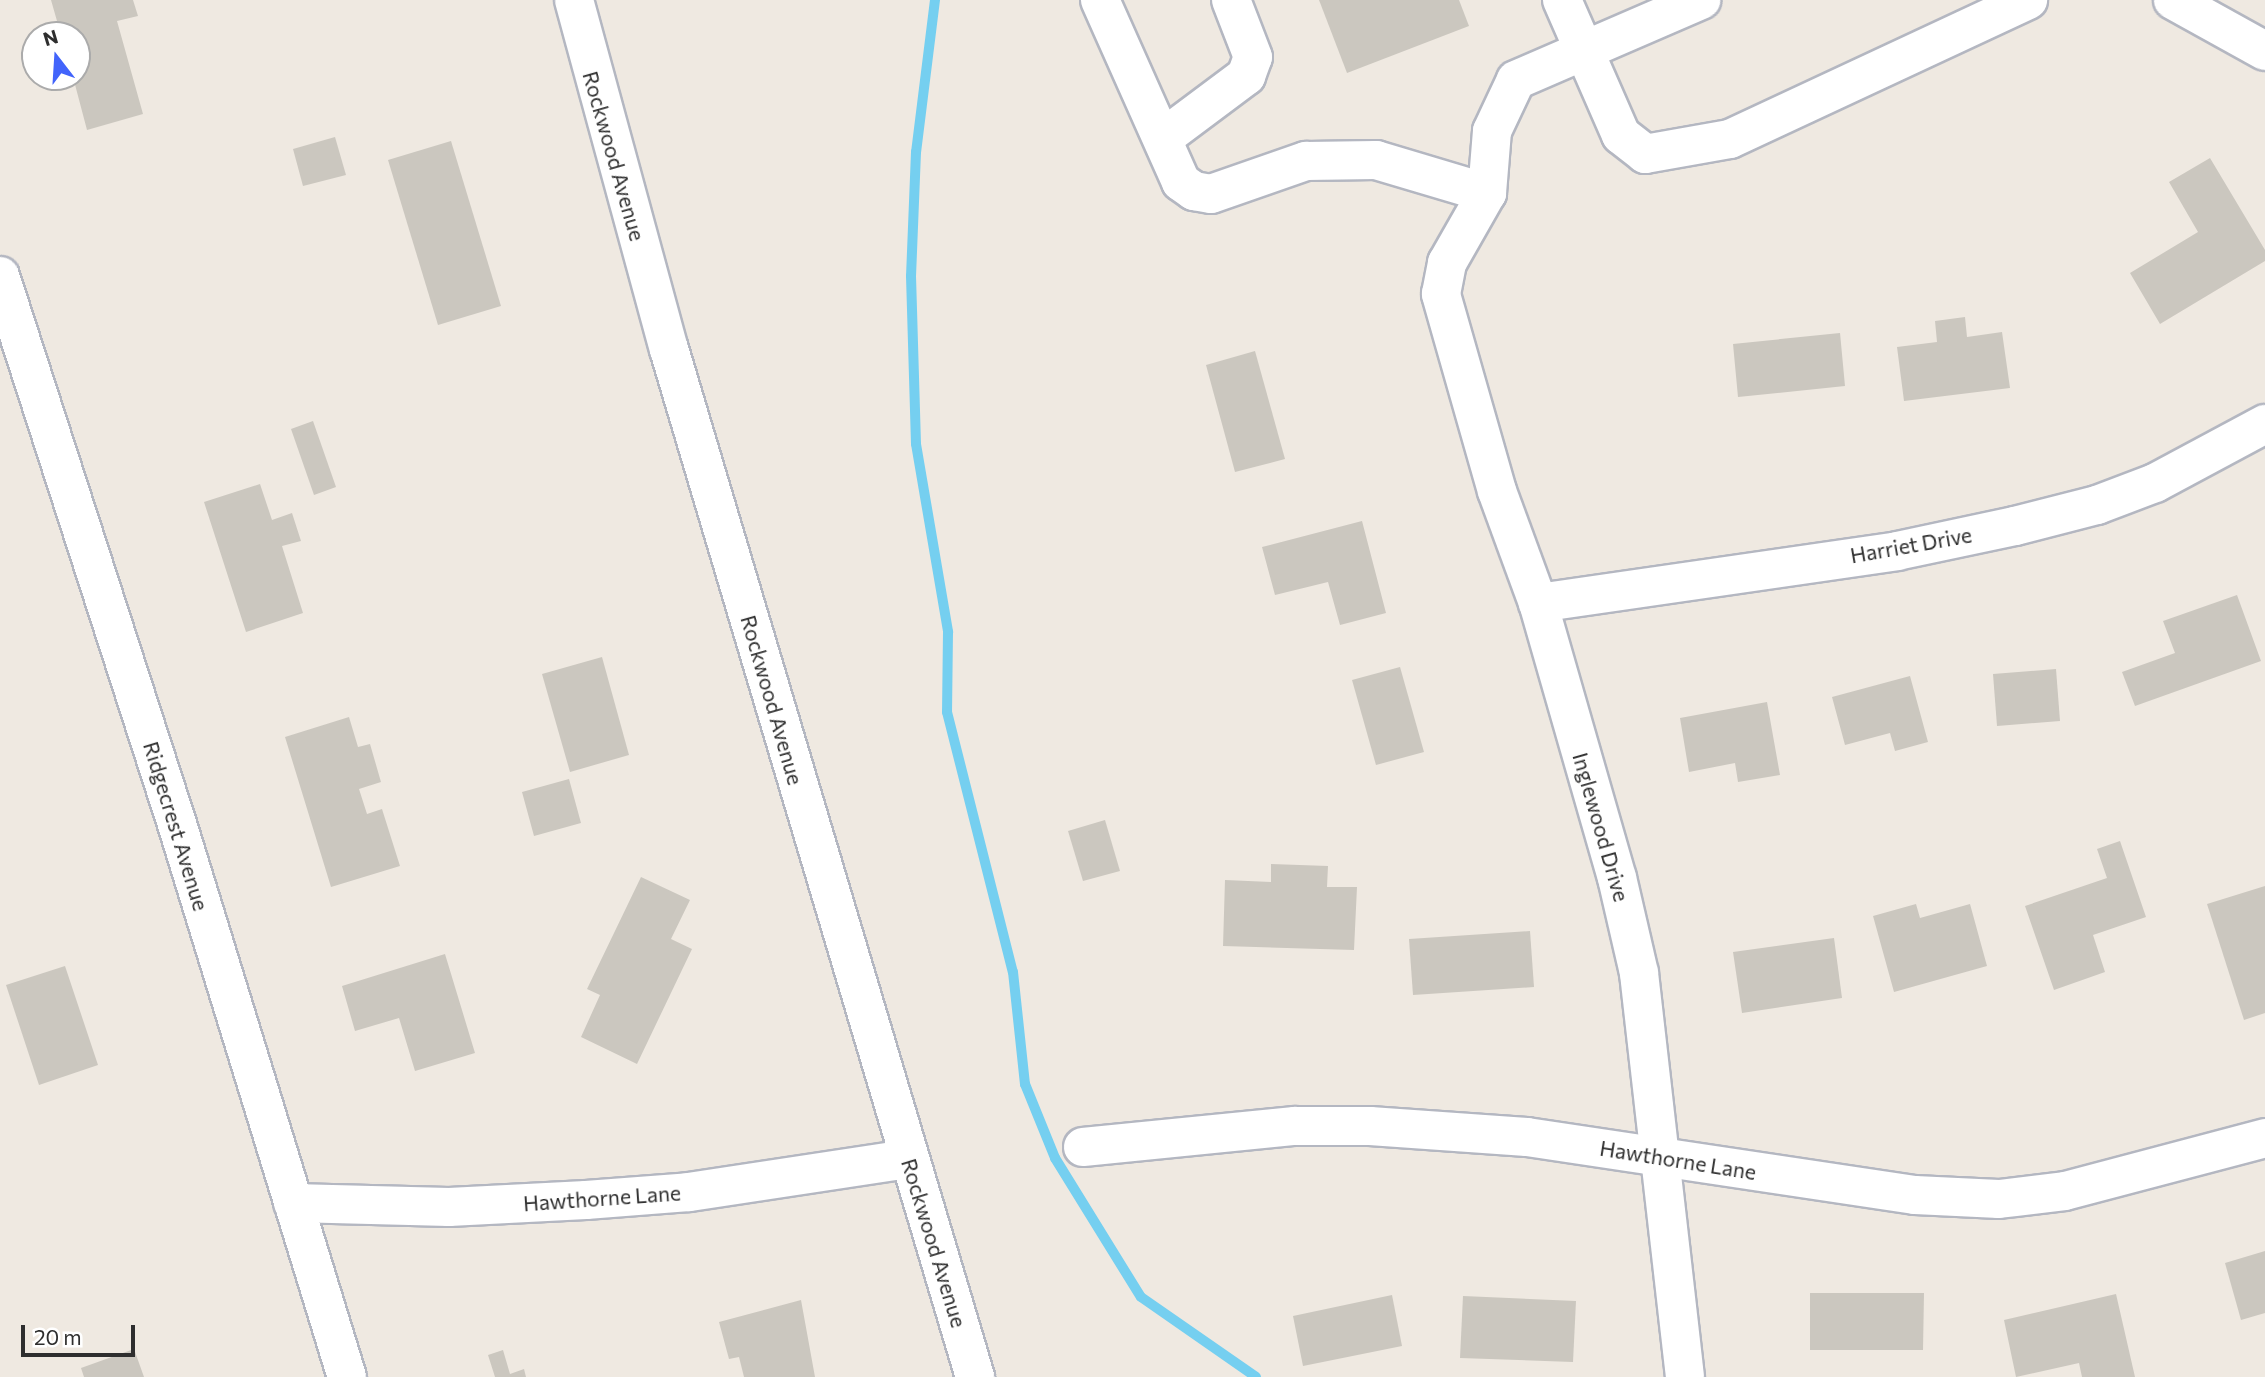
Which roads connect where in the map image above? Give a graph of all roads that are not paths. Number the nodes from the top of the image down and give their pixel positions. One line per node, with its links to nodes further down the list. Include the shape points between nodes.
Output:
1 (1100, 0): 10 (street)
2 (1231, 0): 10 (street, via 1253,57 1246,76)
3 (1562, 0): 8 (street)
4 (1701, 0): 8 (street)
5 (2028, 0): 8 (street, via 1730,139 1645,154 1621,135)
6 (2179, 1): 9 (street)
7 (575, 11): 18 (street, Rockwood Avenue)
8 (1583, 50): 11 (street, via 1516,79 1492,131)
9 (2265, 51)
10 (1163, 138): 11 (street, via 1181,182 1194,191 1211,194 1306,161 1376,160)
11 (1487, 193): 14 (street, Inglewood Drive, via 1447,263 1441,293 1497,491)
12 (0, 276): 19 (street, Ridgecrest Avenue)
13 (2265, 424): 14 (street, Harriet Drive, via 2155,483 2097,505 2015,526 1896,551)
14 (1538, 603): 17 (street, Inglewood Drive, via 1618,878 1639,973)
15 (2265, 1138): 17 (street, Hawthorne Lane, via 2065,1191 1999,1199 1915,1195)
16 (1083, 1147): 17 (street, Hawthorne Lane, via 1295,1126 1370,1126 1527,1137)
17 (1661, 1155): 22 (street, Inglewood Drive)
18 (908, 1159): 19 (street, Hawthorne Lane, via 689,1192 586,1200 449,1207); 21 (street, Rockwood Avenue)
19 (293, 1203): 20 (street, Ridgecrest Avenue)
20 (347, 1377)
21 (975, 1377)
22 (1685, 1377)

